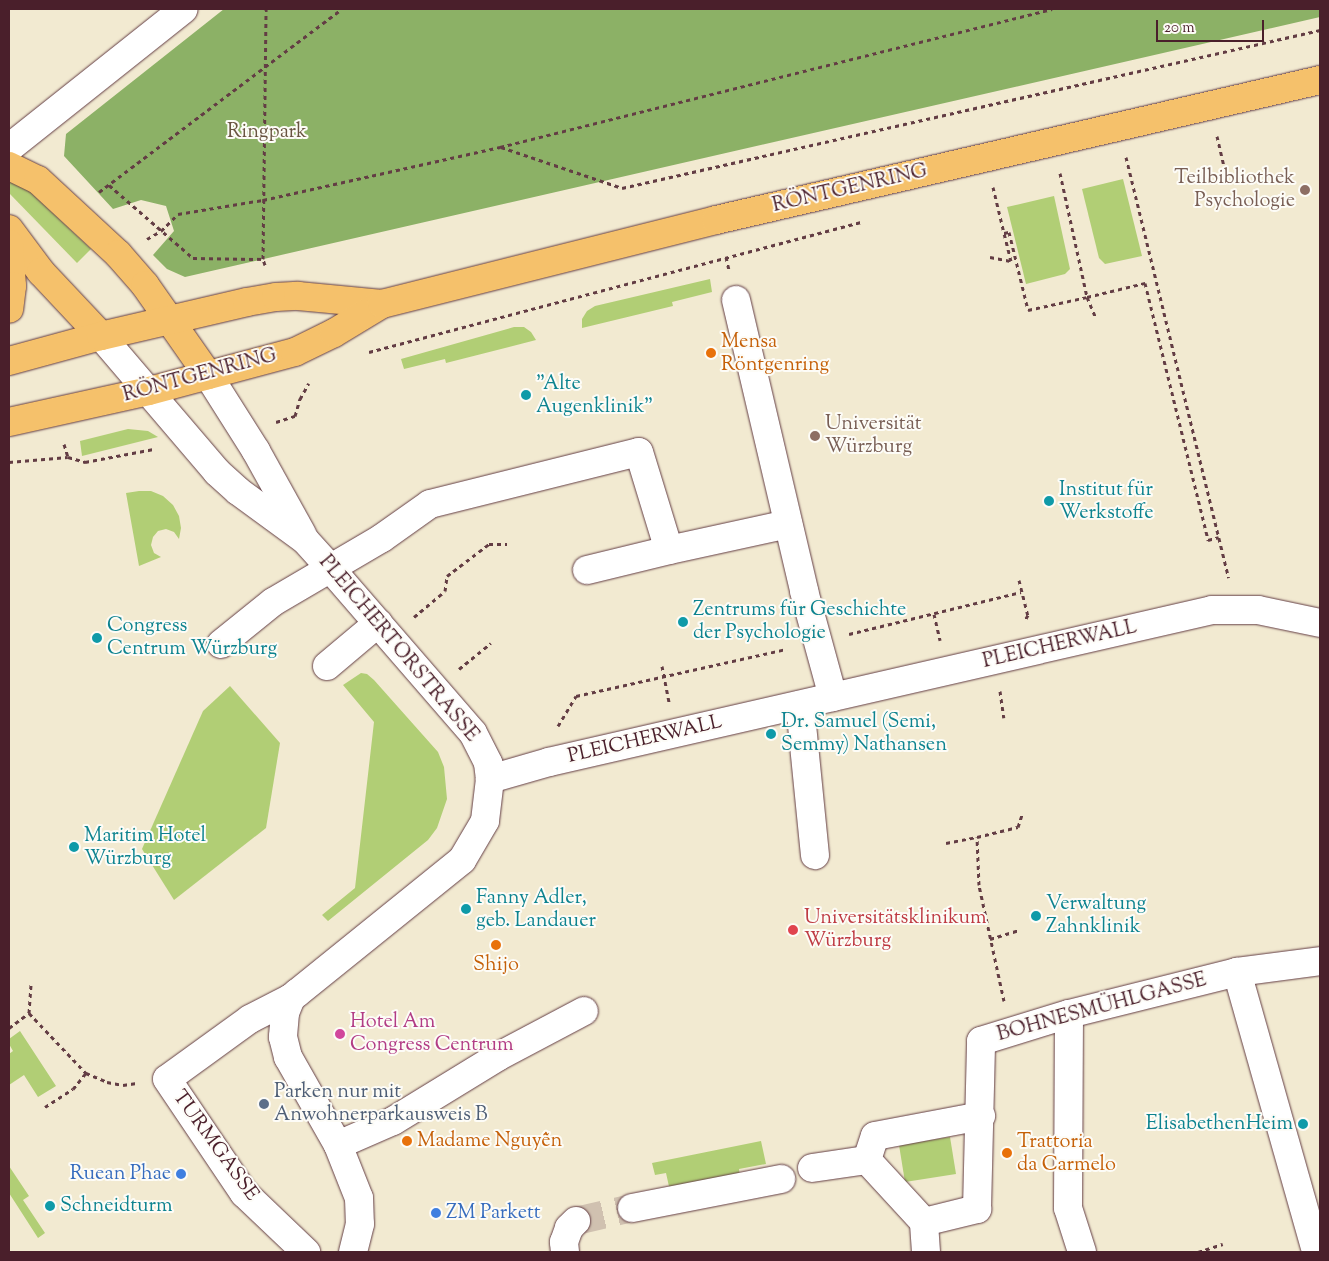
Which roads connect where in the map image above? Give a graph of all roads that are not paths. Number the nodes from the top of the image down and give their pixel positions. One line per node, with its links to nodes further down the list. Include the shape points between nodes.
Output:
1 (184, 9): 3 (street)
2 (1320, 80): 8 (main road, RÖNTGENRING, via 716,220)
3 (9, 148)
4 (9, 166): 10 (main road, via 38,180 73,211 145,285)
5 (9, 229): 11 (main road, via 40,272)
6 (9, 244): 9 (main road, via 12,286)
7 (736, 300): 16 (street)
8 (382, 304): 10 (main road, RÖNTGENRING, via 276,297); 13 (main road, RÖNTGENRING, via 295,352)
9 (9, 309)
10 (171, 320): 11 (main road, RÖNTGENRING); 13 (main road)
11 (101, 336): 12 (main road, RÖNTGENRING); 14 (street, PLEICHERTORSTRASSE)
12 (9, 361)
13 (208, 375): 14 (main road, RÖNTGENRING); 17 (street, PLEICHERTORSTRASSE)
14 (150, 391): 15 (main road, RÖNTGENRING); 17 (street, PLEICHERTORSTRASSE, via 224,478)
15 (9, 422)
16 (788, 524): 18 (street); 25 (street)
17 (305, 540): 19 (street, PLEICHERTORSTRASSE)
18 (669, 550): 19 (street, via 639,452 430,504 382,538); 20 (street)
19 (330, 568): 22 (street, PLEICHERTORSTRASSE); 23 (street, via 273,602)
20 (587, 570)
21 (1320, 623): 25 (street, PLEICHERWALL, via 1258,610 1212,610)
22 (384, 630): 24 (street); 27 (street, PLEICHERTORSTRASSE, via 473,733 488,763)
23 (221, 644)
24 (327, 666)
25 (834, 697): 26 (street, PLEICHERWALL)
26 (800, 705): 27 (street, PLEICHERWALL, via 564,758); 28 (street)
27 (490, 778): 31 (street, PLEICHERTORSTRASSE, via 485,821 462,860)
28 (815, 855)
29 (1320, 962): 30 (street, BOHNESMÜHLGASSE)
30 (1237, 972): 33 (street, BOHNESMÜHLGASSE); 47 (street)
31 (291, 998): 35 (street, via 283,1025 288,1057); 42 (street, TURMGASSE, via 250,1019 167,1080 244,1193)
32 (584, 1011): 35 (street, via 499,1056 393,1121)
33 (1069, 1014): 34 (street, BOHNESMÜHLGASSE, via 981,1041); 46 (street, via 1068,1208)
34 (981, 1116): 36 (street, via 875,1136); 41 (street, BOHNESMÜHLGASSE, via 977,1209)
35 (338, 1146): 43 (street, via 359,1198 360,1224)
36 (867, 1160): 37 (street); 41 (street)
37 (812, 1168)
38 (781, 1179): 39 (street)
39 (632, 1208)
40 (576, 1221): 44 (street, via 569,1228 564,1242)
41 (924, 1222): 45 (street)
42 (306, 1252)
43 (353, 1252)
44 (565, 1252)
45 (926, 1252)
46 (1082, 1252)
47 (1316, 1252)

